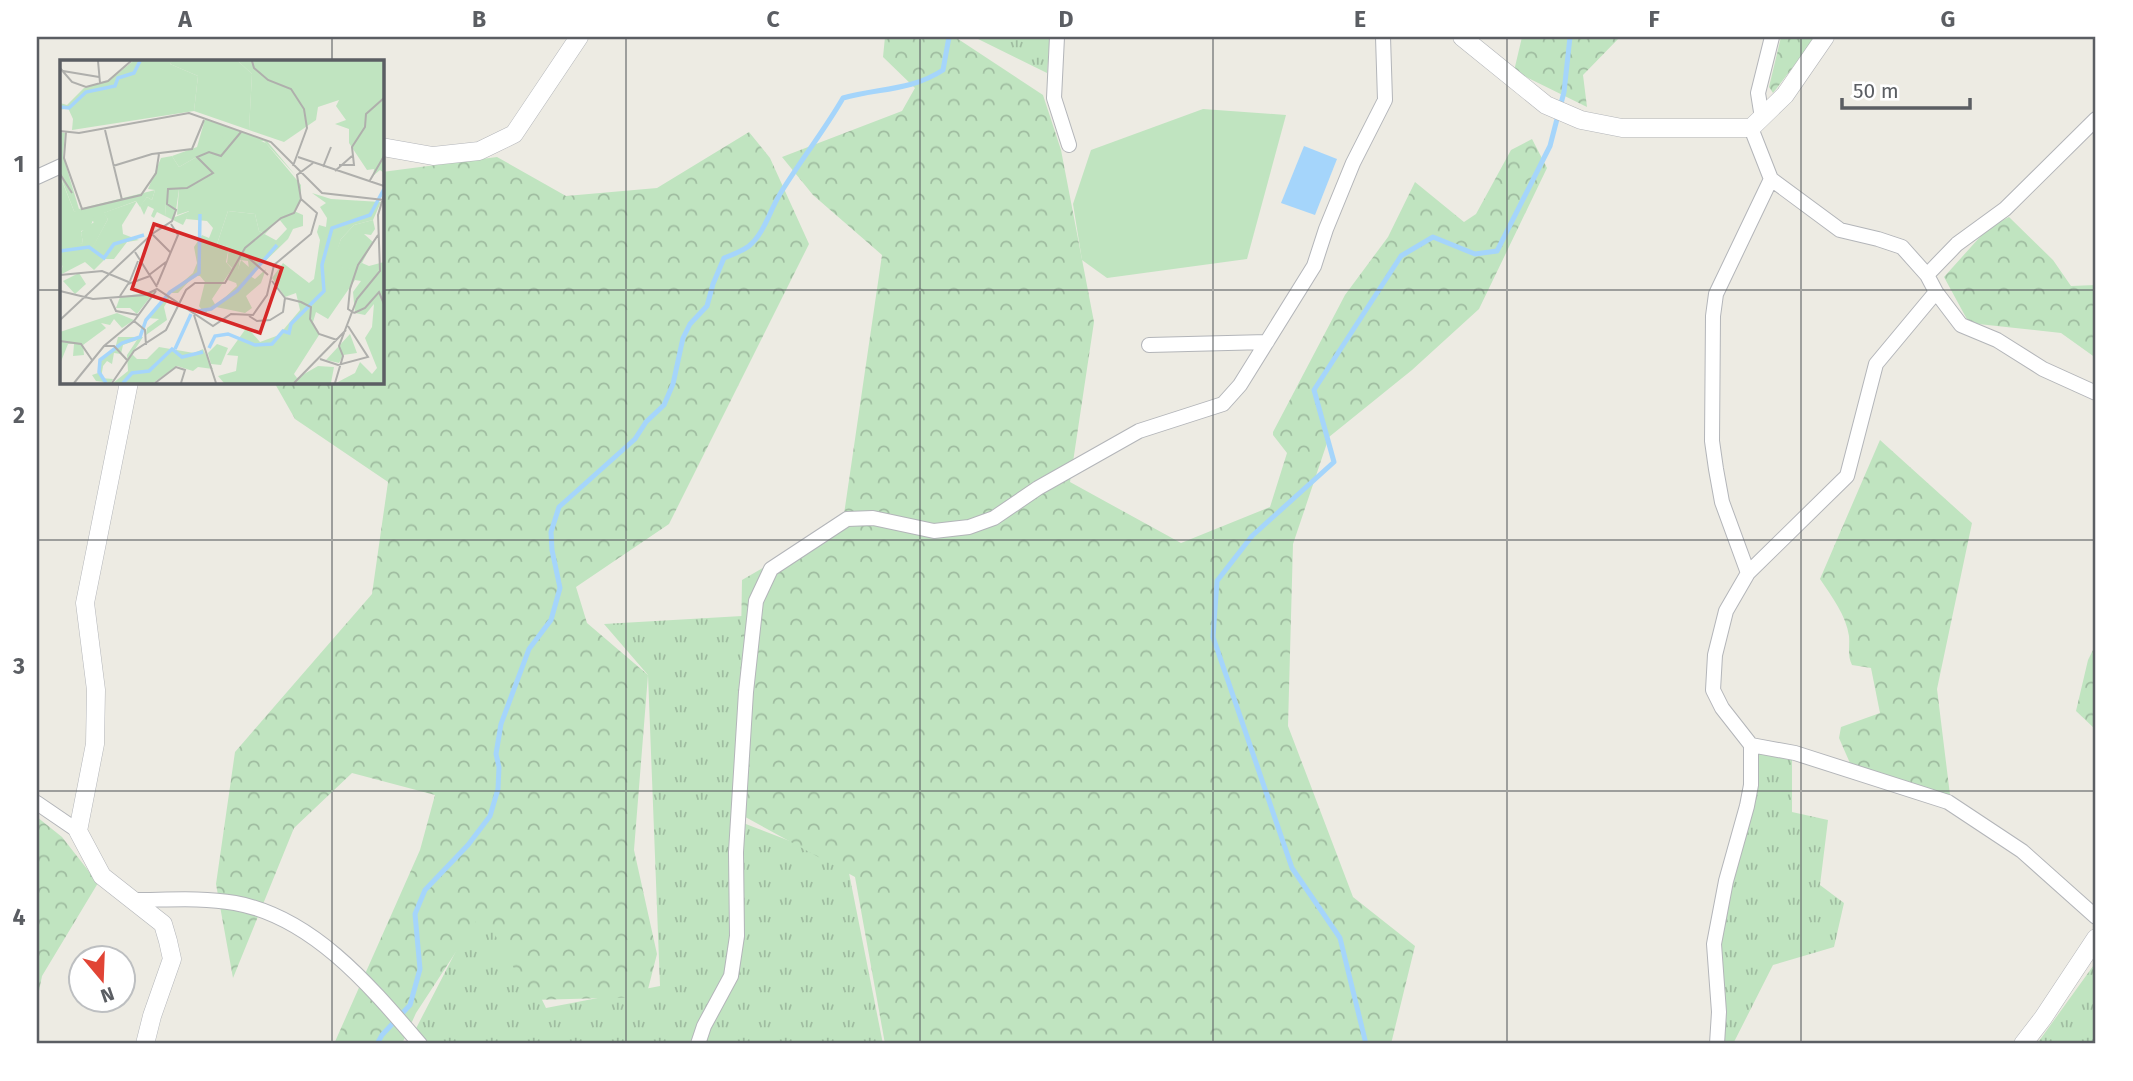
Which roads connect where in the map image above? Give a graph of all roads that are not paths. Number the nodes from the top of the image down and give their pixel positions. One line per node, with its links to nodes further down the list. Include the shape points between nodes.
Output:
1 (579, 37): 10 (street, via 514,134 479,151 433,156)
2 (1057, 37): 9 (street, via 1054,98)
3 (1383, 37): 16 (street, via 1385,100 1353,163 1314,266)
4 (1462, 37): 8 (street, via 1546,105 1581,120 1622,128)
5 (1772, 37): 8 (street, via 1758,93)
6 (1825, 37): 8 (street, via 1785,95)
7 (2096, 119): 14 (street, via 2005,209 1957,244)
8 (1756, 123): 13 (street)
9 (1069, 145)
10 (383, 147)
11 (60, 166): 12 (street)
12 (37, 177)
13 (1771, 179): 14 (street, via 1840,230 1902,247); 20 (street, via 1716,294 1713,316 1712,441 1722,502)
14 (1927, 275): 15 (street)
15 (1936, 292): 19 (street, via 1961,325); 20 (street, via 1876,364 1847,476)
16 (1267, 342): 17 (street); 29 (street, via 1223,404 1139,431 995,518 934,531 873,518 846,519 771,569 756,601 746,692 736,852 737,936 731,976)
17 (1149, 345)
18 (129, 383): 23 (street, via 85,603 96,690 95,744)
19 (2096, 394)
20 (1748, 573): 21 (street, via 1726,611 1715,655 1713,690)
21 (1751, 745): 25 (street, via 1795,752 1948,802 2022,850); 30 (street, via 1748,806 1714,944)
22 (37, 803): 23 (street)
23 (78, 831): 24 (street, via 102,876)
24 (132, 900): 27 (street, via 163,924 172,959); 28 (street, via 211,900 278,917 343,960)
25 (2096, 917)
26 (2096, 938): 31 (street)
27 (145, 1044)
28 (420, 1044)
29 (698, 1044)
30 (1717, 1044)
31 (2023, 1044)

